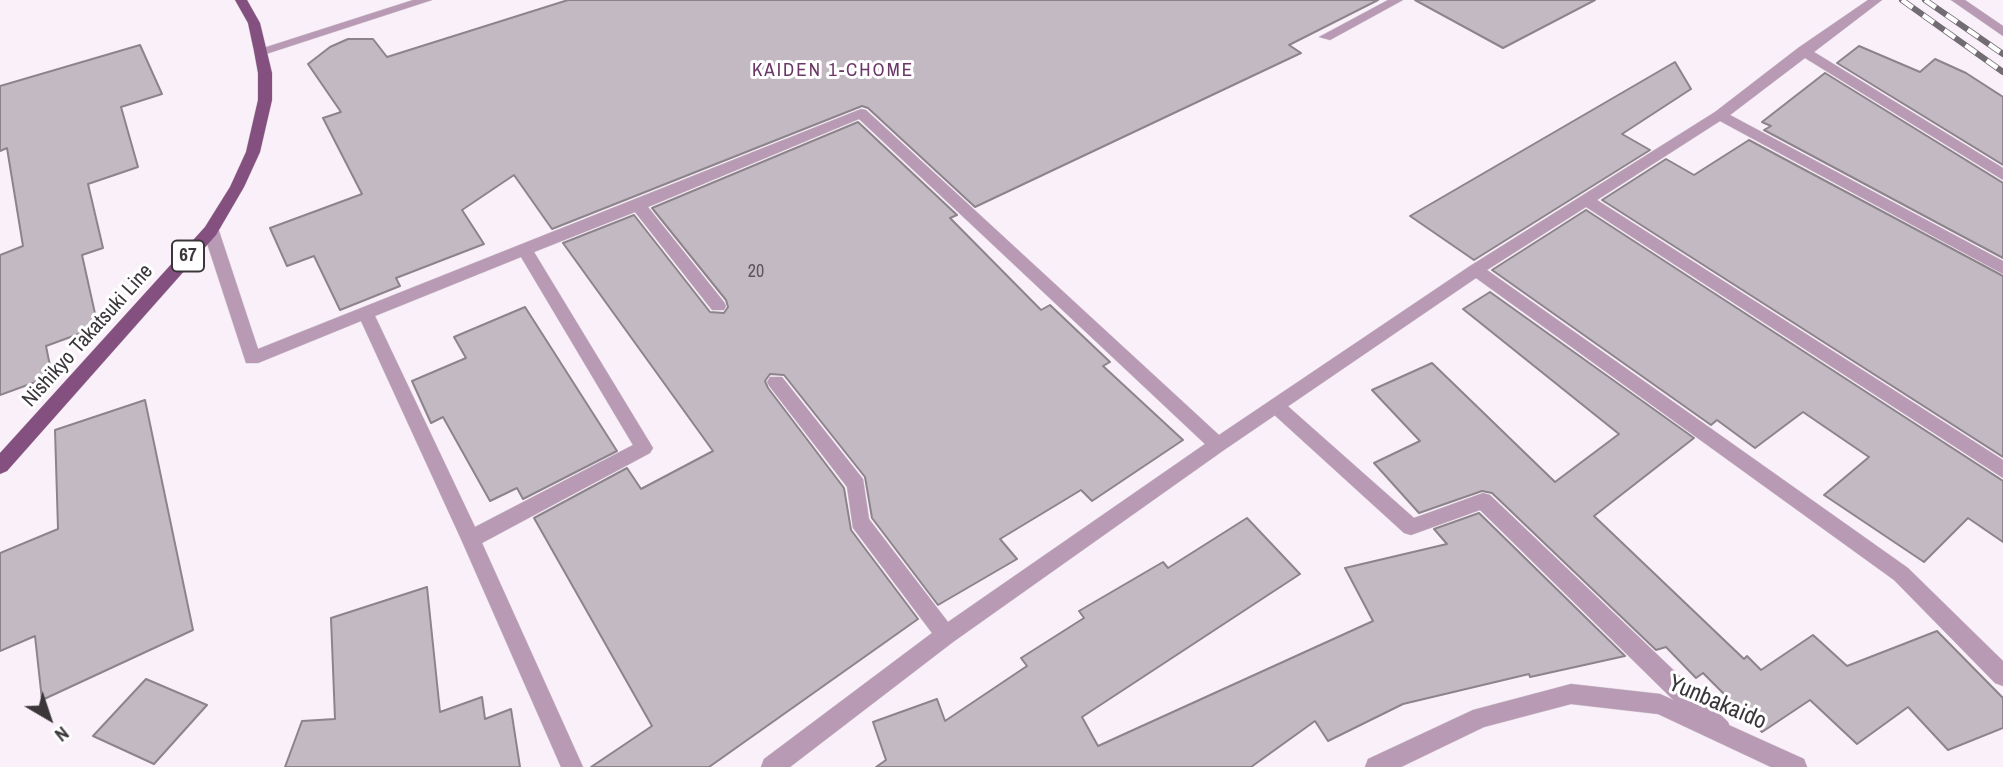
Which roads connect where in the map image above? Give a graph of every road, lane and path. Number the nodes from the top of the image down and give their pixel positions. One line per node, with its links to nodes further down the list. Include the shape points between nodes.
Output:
1 (241, 0): 8 (main road, Nishikyo Takatsuki Line / 67, via 254,23)
2 (425, 0): 8 (street)
3 (1396, 0): 7 (street)
4 (1957, 0): 6 (street)
5 (1873, 1): 9 (street)
6 (2003, 32)
7 (1325, 37)
8 (261, 51): 14 (main road, Nishikyo Takatsuki Line / 67, via 265,73 262,124 237,187)
9 (1803, 51): 10 (street); 11 (street)
10 (1720, 115): 12 (street); 16 (street)
11 (2003, 175)
12 (1588, 201): 17 (street); 24 (street)
13 (638, 205): 15 (street); 18 (street); 22 (street, via 861,113)
14 (211, 231): 19 (street, via 252,358); 23 (main road, Nishikyo Takatsuki Line / 67)
15 (525, 250): 19 (street); 25 (street, via 644,448)
16 (2003, 268)
17 (1476, 270): 21 (street); 27 (street, via 1901,574)
18 (718, 306)
19 (365, 312): 25 (street)
20 (776, 382): 26 (street, via 856,485 860,522)
21 (1276, 406): 22 (street); 28 (street, via 1411,527 1483,501)
22 (1218, 445): 26 (street)
23 (0, 466)
24 (2003, 470)
25 (471, 539): 29 (street)
26 (946, 635): 30 (street)
27 (2003, 676)
28 (1720, 730): 31 (street, Yunbakaido, via 1660,704 1571,694 1480,717); 32 (street, Yunbakaido)
29 (572, 767)
30 (772, 767)
31 (1376, 767)
32 (1796, 767)

